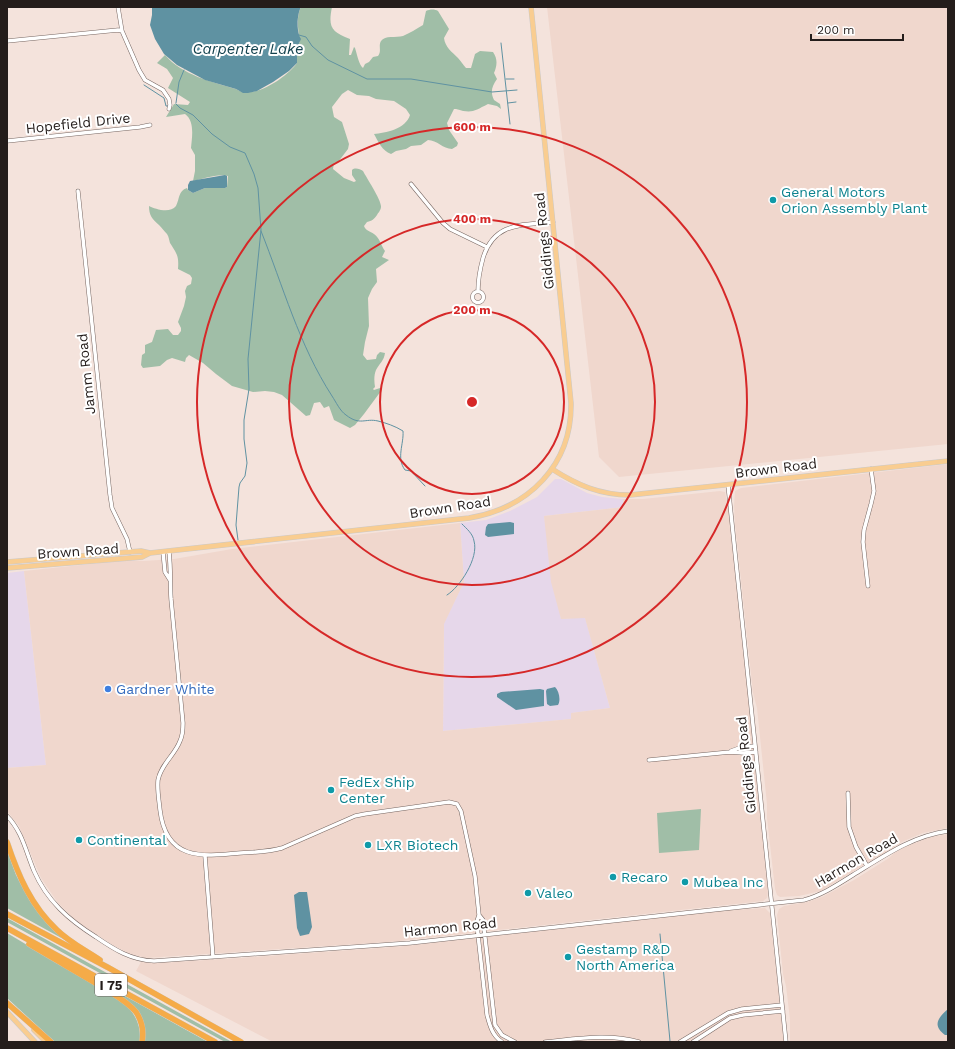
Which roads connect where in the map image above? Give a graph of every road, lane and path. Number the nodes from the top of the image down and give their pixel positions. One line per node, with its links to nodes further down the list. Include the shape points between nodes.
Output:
1 (118, 7): 3 (street)
2 (531, 7): 10 (main road, Giddings Road)
3 (122, 31): 4 (street, via 109,30); 5 (street, via 139,70 146,80 163,90 169,99)
4 (7, 41)
5 (169, 109)
6 (150, 125): 7 (street, Hopefield Drive)
7 (7, 142)
8 (412, 184): 11 (street, via 450,229)
9 (78, 191): 17 (street, Jamm Road, via 110,495 112,508 128,539)
10 (553, 222): 11 (street, via 511,227 495,236); 14 (main road, Giddings Road, via 571,409 566,439)
11 (487, 247): 12 (street, via 479,271)
12 (478, 291)
13 (948, 461): 15 (main road, Brown Road)
14 (552, 469): 16 (main road, Brown Road, via 583,487 616,494 637,495); 19 (main road, Brown Road, via 522,499 504,509 481,516)
15 (871, 469): 16 (main road, Brown Road); 27 (street, via 874,491 863,542)
16 (728, 485): 28 (street, Giddings Road)
17 (130, 552): 20 (main road, Brown Road, via 141,551); 21 (main road, Brown Road); 22 (main road)
18 (163, 552): 19 (main road, Brown Road); 20 (main road, Brown Road); 26 (street, via 165,572)
19 (169, 552): 26 (street)
20 (150, 554): 22 (main road, Brown Road)
21 (61, 557): 23 (main road, Brown Road); 24 (main road, via 21,563)
22 (129, 558): 24 (main road, Brown Road)
23 (7, 562)
24 (18, 567): 25 (main road, Brown Road)
25 (7, 568)
26 (170, 580): 36 (street, via 184,723 180,741 164,764 158,780 161,823 169,839 177,847 186,852)
27 (868, 586)
28 (756, 746): 29 (street); 30 (street, Giddings Road)
29 (730, 752): 30 (street); 31 (street)
30 (756, 752): 38 (street, Giddings Road)
31 (649, 760)
32 (848, 793): 37 (street, via 849,827 856,847)
33 (7, 816): 44 (street, Harmon Road, via 20,835 42,886 51,900 78,926 117,952 137,959 154,961)
34 (948, 831): 37 (street, Harmon Road, via 914,839)
35 (7, 842): 45 (highway, via 22,882 44,916 61,934)
36 (206, 856): 40 (street, via 277,849 366,814 454,803 459,807 464,823 475,876); 44 (street)
37 (868, 866): 38 (street, Harmon Road, via 821,894 804,900)
38 (772, 903): 43 (street, Harmon Road); 47 (street, Giddings Road)
39 (7, 914): 45 (highway, I 75)
40 (479, 915): 42 (street); 43 (street, via 483,920)
41 (7, 929): 53 (highway, via 129,1005 141,1023); 54 (highway, I 75)
42 (478, 935): 43 (street, Harmon Road); 44 (street, Harmon Road, via 410,943); 56 (street, via 490,1028)
43 (484, 935): 57 (street, via 495,1025 502,1035)
44 (213, 957)
45 (109, 968): 55 (highway, I 75)
46 (7, 1003): 51 (main road); 52 (highway)
47 (782, 1005): 48 (street, Giddings Road); 60 (street, via 728,1013)
48 (783, 1011): 61 (street, via 730,1018); 62 (street, Giddings Road)
49 (7, 1012): 50 (main road)
50 (35, 1042)
51 (46, 1042)
52 (51, 1042)
53 (142, 1042)
54 (214, 1042)
55 (241, 1042)
56 (502, 1042)
57 (515, 1042)
58 (545, 1042): 59 (street, via 613,1037)
59 (639, 1042)
60 (680, 1042)
61 (693, 1042)
62 (786, 1042)

